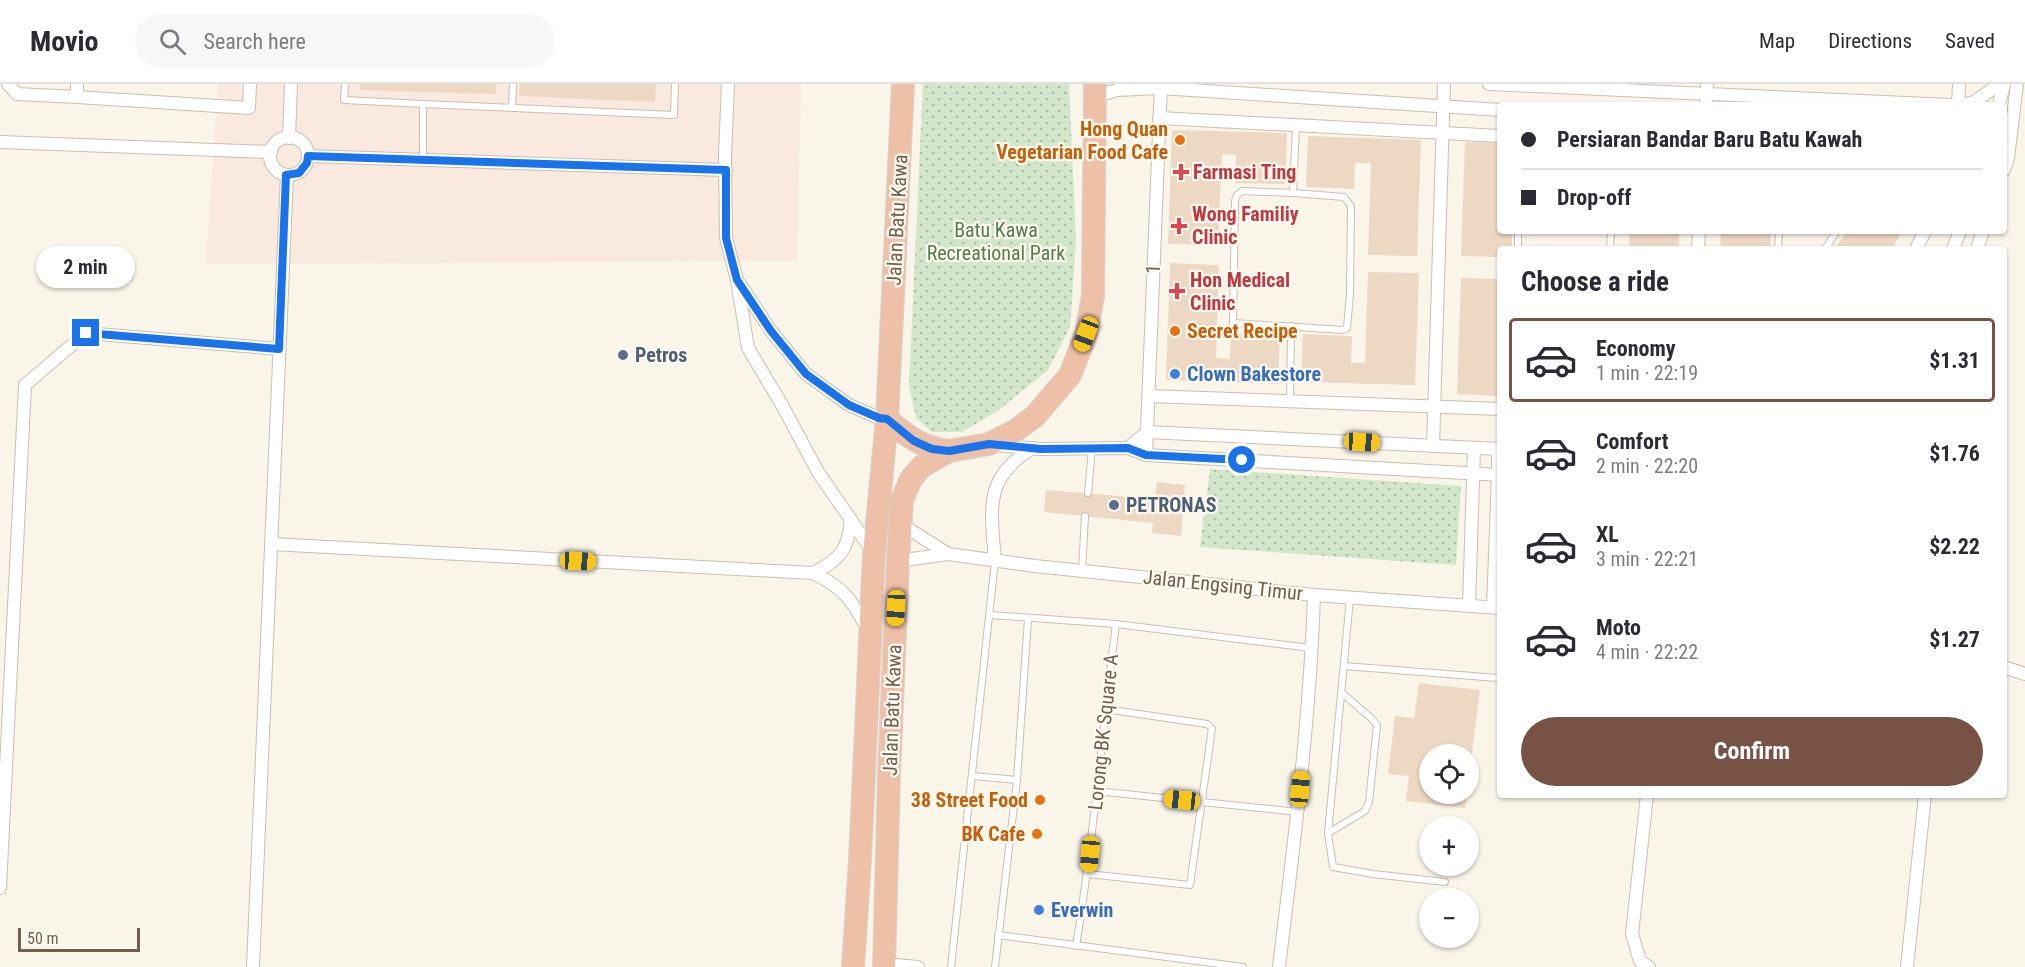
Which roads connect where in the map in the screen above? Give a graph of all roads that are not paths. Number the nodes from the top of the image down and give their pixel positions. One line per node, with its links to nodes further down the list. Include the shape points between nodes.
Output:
1 (8, 84): 15 (street, via 17,94)
2 (250, 84): 15 (street, via 249,108)
3 (291, 84): 30 (street)
4 (345, 84): 22 (lane, via 344,100)
5 (513, 84): 24 (lane)
6 (675, 84): 24 (lane, via 674,115)
7 (728, 84): 36 (street)
8 (903, 84): 46 (highway, Jalan Batu Kawa)
9 (1444, 84): 23 (street)
10 (1489, 84): 17 (street)
11 (1959, 84): 19 (street)
12 (2002, 84): 20 (street); 21 (street)
13 (2017, 84): 35 (street)
14 (1160, 86): 16 (street); 23 (street); 26 (street, 1)
15 (77, 90)
16 (1095, 91): 48 (highway, Jalan Batu Kawa, via 1093,296 1086,334 1070,375 1050,401 1015,431)
17 (1706, 94): 18 (street)
18 (1885, 102)
19 (1958, 102)
20 (1974, 102)
21 (1999, 102)
22 (423, 104): 24 (lane); 34 (lane)
23 (1443, 107): 25 (street); 28 (street)
24 (512, 108)
25 (1497, 110)
26 (1159, 118): 27 (street); 42 (street, 1)
27 (1296, 126): 28 (street); 38 (lane)
28 (1441, 134): 29 (street); 44 (street)
29 (1497, 136)
30 (289, 138): 32 (street, via 278,142); 33 (street, via 300,141)
31 (0, 142): 32 (street)
32 (271, 152): 37 (street, via 275,169)
33 (308, 156): 34 (street); 37 (street, via 299,173)
34 (423, 160): 36 (street)
35 (2007, 161)
36 (726, 170): 39 (street, via 726,238)
37 (286, 175): 41 (street)
38 (1293, 193): 40 (lane, via 1349,200 1351,244 1347,328); 40 (lane, via 1242,191 1237,195 1232,320 1237,325)
39 (737, 280): 46 (street, via 806,374 849,405); 61 (street, via 748,348 818,472)
40 (1291, 326): 43 (lane)
41 (279, 349): 63 (street); 96 (street, via 86,333 25,385)
42 (1149, 396): 43 (street); 47 (street, 1)
43 (1290, 401): 44 (street)
44 (1433, 407): 45 (street); 49 (street)
45 (1497, 410)
46 (887, 419): 55 (highway, via 914,441); 64 (highway, Jalan Batu Kawa)
47 (1147, 432): 49 (street); 52 (street); 56 (street, 1)
48 (989, 444): 50 (street); 55 (highway, Jalan Batu Kawa)
49 (1433, 446): 53 (street)
50 (1033, 448): 51 (street); 67 (street, via 1006,468 997,483 992,502)
51 (1092, 448): 52 (street); 59 (lane)
52 (1128, 448): 56 (street)
53 (1474, 448): 54 (street); 57 (street)
54 (1497, 449)
55 (949, 451): 62 (highway, Jalan Batu Kawa, via 922,466 911,479 902,500)
56 (1146, 455): 57 (street)
57 (1472, 473): 58 (street); 73 (street)
58 (1497, 475)
59 (1088, 493)
60 (1085, 516): 69 (lane)
61 (851, 520): 64 (street); 70 (street, via 845,547 832,564)
62 (900, 524): 65 (street, Jalan Engsing Timur); 66 (highway, Jalan Batu Kawa)
63 (271, 544): 70 (street); 100 (street)
64 (874, 554): 78 (highway, Jalan Batu Kawa)
65 (948, 554): 66 (street, Jalan Engsing Timur); 67 (street, Jalan Engsing Timur)
66 (897, 561): 99 (highway, Jalan Batu Kawa)
67 (995, 561): 69 (street, Jalan Engsing Timur); 75 (lane)
68 (1497, 563): 74 (street)
69 (1082, 570): 71 (street, Jalan Engsing Timur)
70 (813, 573): 78 (street, via 834,584 853,602)
71 (1314, 595): 72 (street, Jalan Engsing Timur); 79 (street)
72 (1350, 598): 73 (street, Jalan Engsing Timur); 80 (lane)
73 (1469, 605): 74 (street, Jalan Engsing Timur)
74 (1496, 607)
75 (990, 615): 76 (lane); 86 (lane)
76 (1028, 619): 77 (lane); 87 (lane)
77 (1116, 624): 79 (lane); 85 (lane, Lorong BK Square A)
78 (871, 634): 101 (highway, Jalan Batu Kawa)
79 (1312, 648): 92 (street)
80 (1344, 666): 83 (lane); 84 (lane)
81 (2007, 668): 82 (street)
82 (2025, 674)
83 (1497, 678)
84 (1342, 693): 93 (lane); 93 (lane, via 1377,725 1369,802 1365,810)
85 (1105, 709): 88 (lane, Lorong BK Square A); 91 (lane, via 1210,726)
86 (973, 776): 87 (lane); 103 (lane)
87 (1017, 780): 97 (lane)
88 (1096, 791): 91 (lane); 94 (lane, Lorong BK Square A)
89 (1647, 798): 107 (street, via 1632,934 1640,961)
90 (1925, 798): 108 (street)
91 (1203, 801): 92 (lane); 94 (lane, via 1190,885)
92 (1298, 812): 106 (street)
93 (1328, 833): 95 (lane, via 1333,867)
94 (1088, 874): 98 (lane, Lorong BK Square A)
95 (1445, 882)
96 (0, 888)
97 (999, 935): 98 (lane); 104 (lane)
98 (1076, 946): 105 (lane)
99 (884, 965): 102 (street)
100 (254, 967)
101 (853, 967)
102 (918, 967)
103 (951, 967)
104 (996, 967)
105 (1243, 967)
106 (1279, 967)
107 (1648, 967)
108 (1908, 967)

